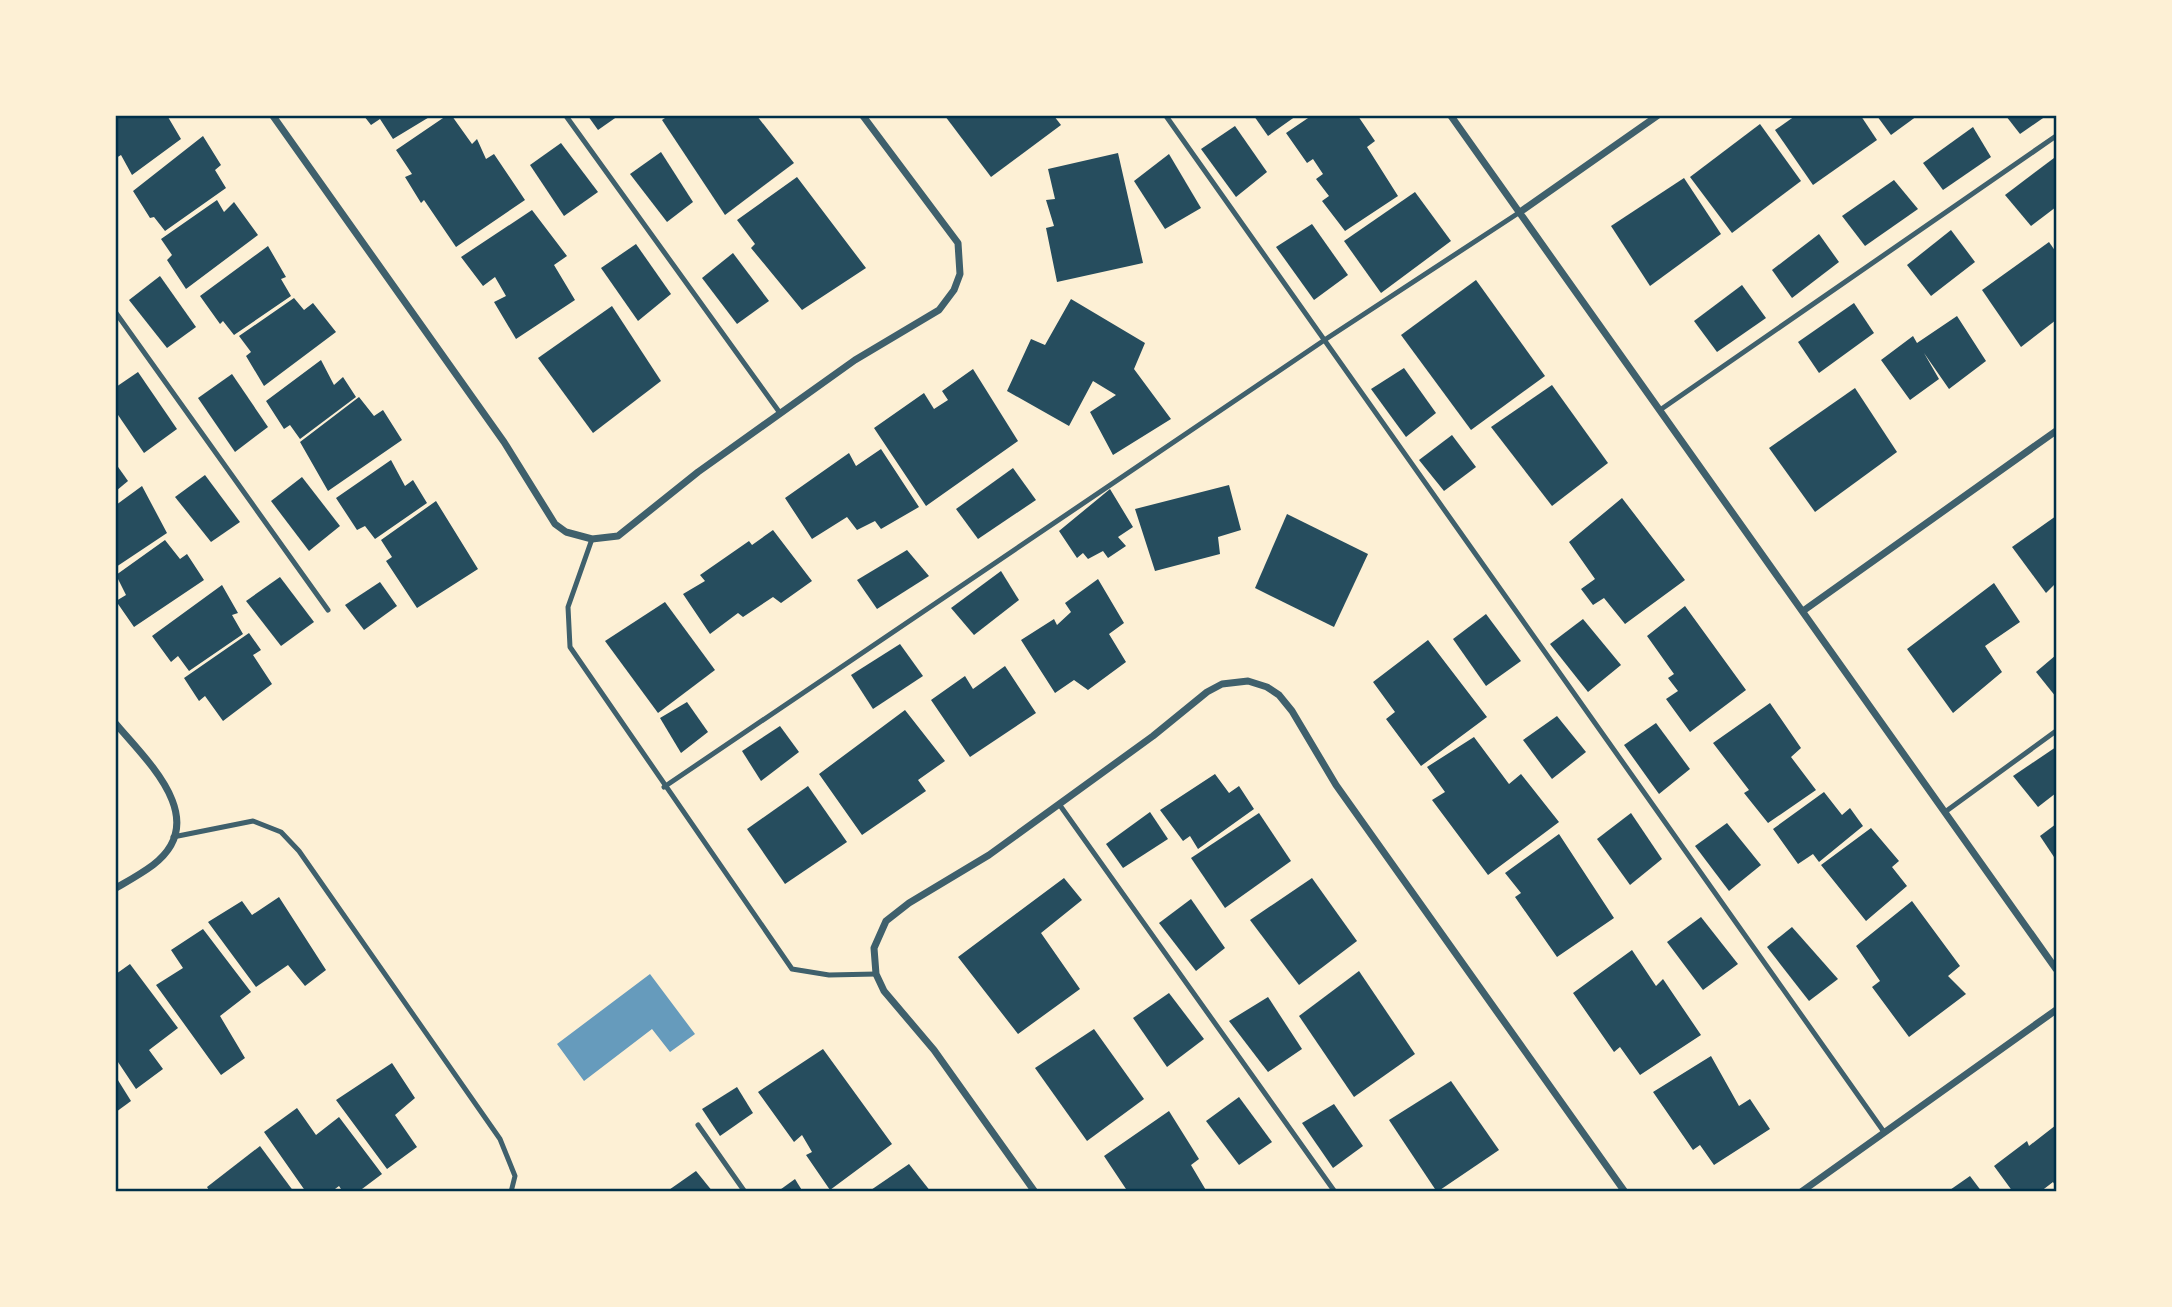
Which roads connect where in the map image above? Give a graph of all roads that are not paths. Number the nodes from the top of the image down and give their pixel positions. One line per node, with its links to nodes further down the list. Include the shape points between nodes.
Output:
1 (273, 116): 14 (street, via 504,442 555,524)
2 (566, 116): 12 (lane)
3 (863, 116): 12 (street, via 950,229 958,243 960,274 939,310 855,360)
4 (1166, 116): 10 (lane)
5 (1451, 116): 8 (street)
6 (1657, 116): 8 (street)
7 (2056, 136): 11 (lane)
8 (1520, 212): 10 (lane); 11 (street)
9 (116, 313): 15 (lane)
10 (1326, 339): 19 (lane); 28 (lane)
11 (1660, 410): 16 (street)
12 (780, 413): 14 (street, via 698,472 633,527 618,536)
13 (2056, 431): 16 (street)
14 (592, 539): 19 (lane, via 568,607 570,647)
15 (328, 610)
16 (1802, 611): 21 (street)
17 (116, 724): 22 (street, via 163,780 175,803)
18 (2056, 732): 21 (lane)
19 (664, 787): 25 (lane, via 792,969 829,975)
20 (1059, 804): 25 (street, via 886,921 874,947); 32 (lane); 33 (street, via 1222,684 1248,681 1279,695 1336,785)
21 (1945, 812): 24 (street)
22 (173, 837): 23 (street, via 167,851 153,864); 29 (lane, via 253,821 281,832 307,862 499,1139 515,1176)
23 (116, 888)
24 (2056, 969)
25 (876, 974): 31 (street, via 884,991 934,1050)
26 (2056, 1010): 28 (street)
27 (698, 1125): 30 (lane)
28 (1884, 1132): 34 (street)
29 (511, 1192)
30 (746, 1192)
31 (1035, 1192)
32 (1335, 1192)
33 (1625, 1192)
34 (1801, 1192)

